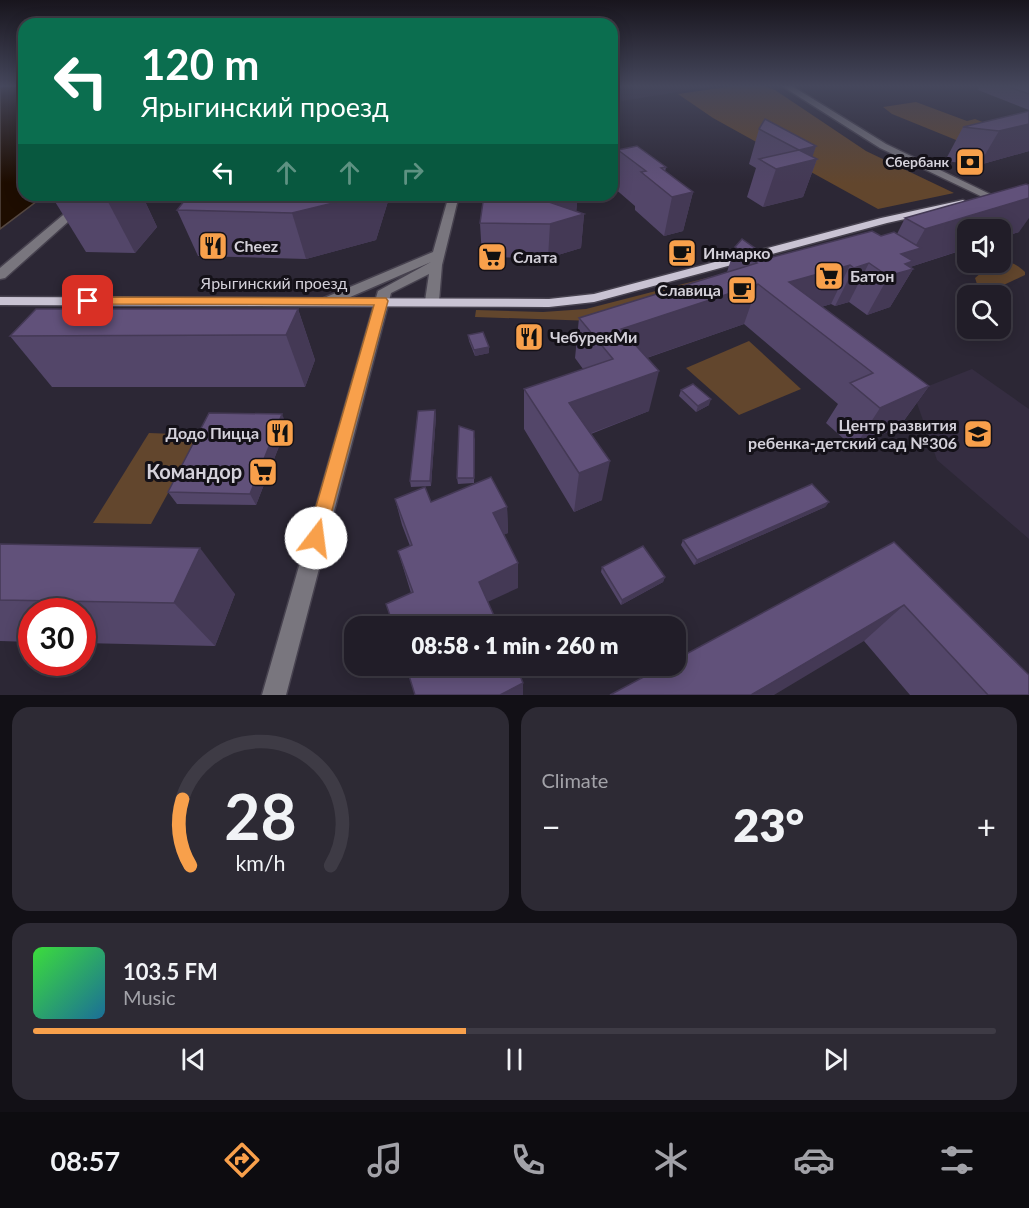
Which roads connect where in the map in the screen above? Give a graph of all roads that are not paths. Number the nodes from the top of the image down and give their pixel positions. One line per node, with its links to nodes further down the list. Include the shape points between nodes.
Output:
1 (838, 118): 2 (street, via 883,146)
2 (999, 198): 10 (main road, Ярыгинский проезд, via 885,220 594,298 549,303)
3 (86, 201): 6 (street)
4 (452, 201): 5 (street)
5 (437, 259): 8 (street); 9 (street, via 388,288); 10 (street)
6 (0, 275)
7 (0, 301): 8 (main road, Ярыгинский проезд)
8 (329, 301): 9 (main road, Ярыгинский проезд)
9 (382, 301): 10 (main road, Ярыгинский проезд); 11 (street)
10 (432, 301)
11 (274, 695)

